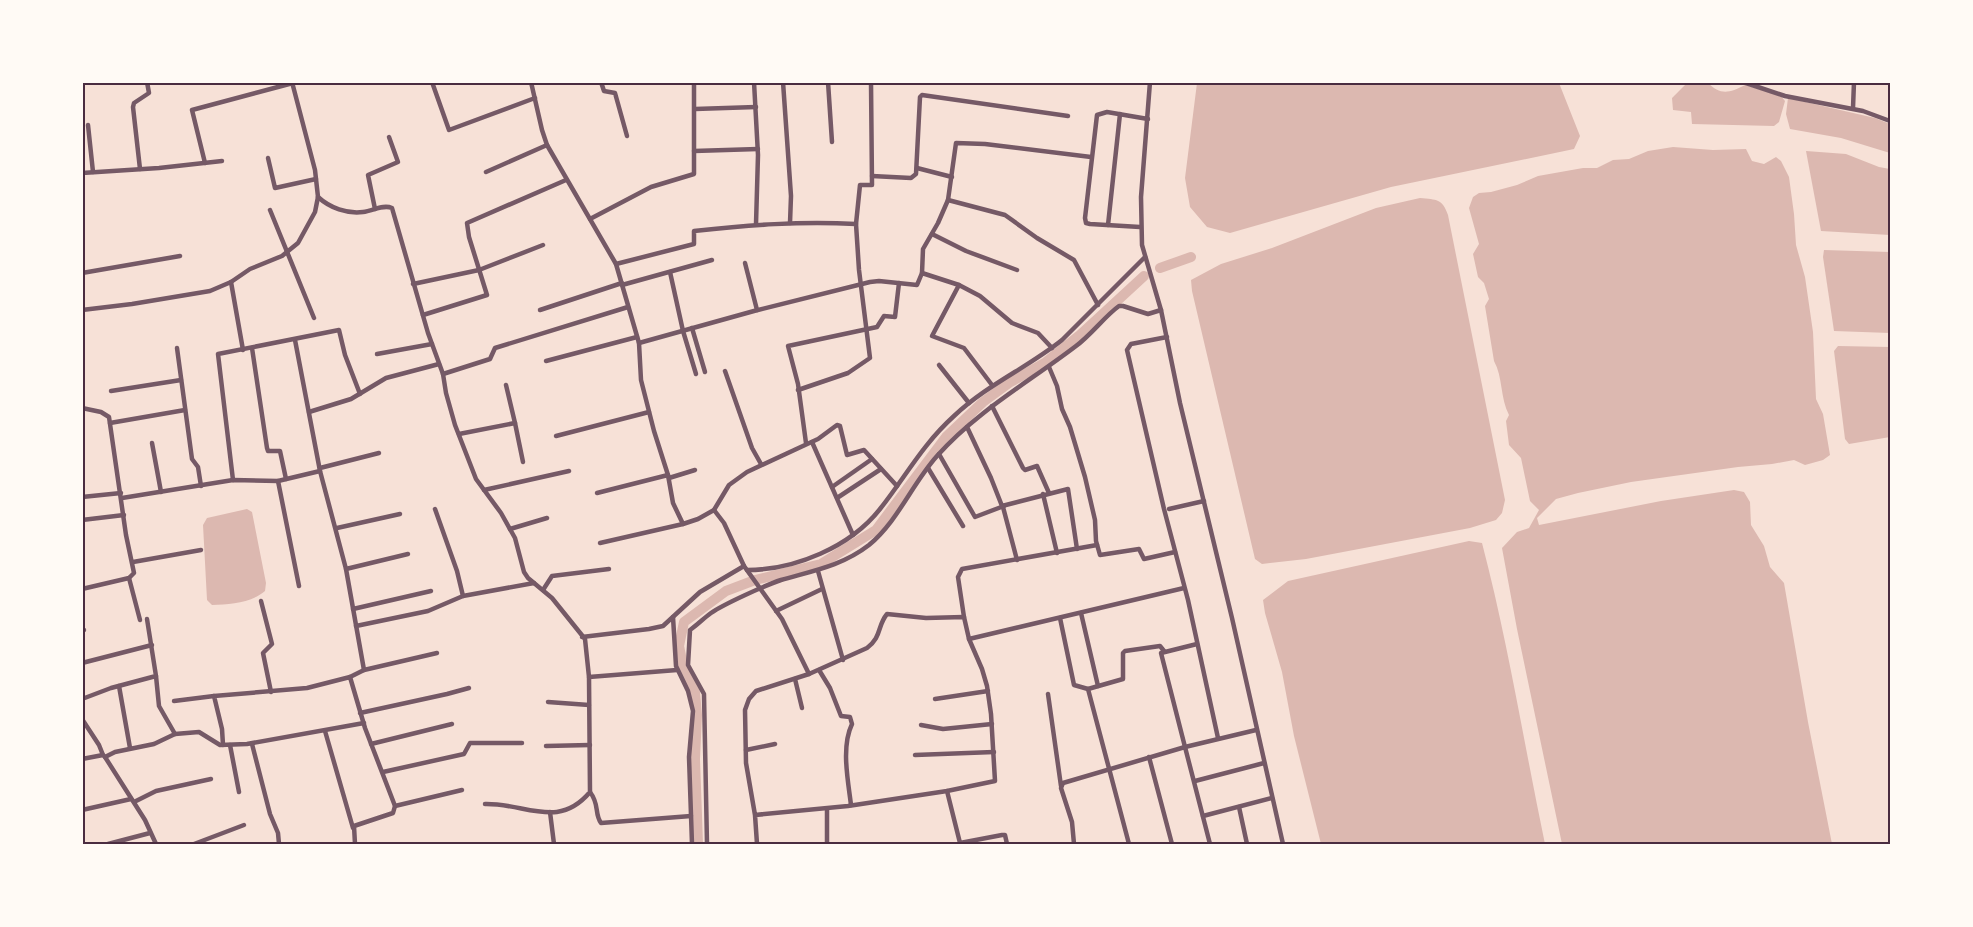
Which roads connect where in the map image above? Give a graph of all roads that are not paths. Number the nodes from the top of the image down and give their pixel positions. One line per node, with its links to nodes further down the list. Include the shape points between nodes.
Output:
1 (147, 82): 34 (street, via 150,93 133,107)
2 (432, 82): 14 (street, via 450,130)
3 (531, 82): 14 (street)
4 (601, 82): 23 (street, via 604,91 615,93)
5 (694, 82): 17 (street)
6 (754, 82): 15 (street)
7 (783, 82): 47 (street)
8 (828, 82): 25 (street)
9 (871, 82): 38 (street)
10 (1150, 82): 20 (street)
11 (1743, 82): 16 (street, via 1785,96)
12 (1854, 82): 16 (street)
13 (292, 83): 32 (street, via 192,110); 40 (street)
14 (535, 98): 26 (street)
15 (756, 107): 17 (street); 27 (street)
16 (1853, 108): 21 (street)
17 (695, 109): 28 (street)
18 (1120, 114): 20 (street); 29 (street, via 1097,114); 50 (street)
19 (1068, 116): 33 (street, via 922,95)
20 (1148, 119): 51 (street)
21 (1890, 121)
22 (88, 125): 35 (street)
23 (627, 136)
24 (389, 137): 44 (street, via 398,162 368,175)
25 (832, 142)
26 (547, 145): 36 (street); 41 (street)
27 (758, 149): 28 (street); 48 (street)
28 (694, 151): 46 (street, via 694,174 651,187)
29 (1091, 157): 39 (street, via 959,142); 50 (street, via 1085,220 1089,224)
30 (268, 158): 40 (street, via 275,188)
31 (222, 161): 32 (street)
32 (205, 163): 34 (street)
33 (917, 168): 38 (street, via 911,178); 39 (street)
34 (140, 169): 35 (street)
35 (93, 172): 37 (street)
36 (486, 172)
37 (82, 173)
38 (872, 176): 49 (street, via 872,186 860,187)
39 (952, 177): 43 (street)
40 (316, 179): 42 (street)
41 (567, 180): 46 (street); 60 (street, via 467,223)
42 (318, 197): 44 (street, via 328,206 345,211); 54 (street, via 306,229)
43 (948, 200): 52 (street); 71 (street, via 1005,215 1074,260)
44 (375, 209): 66 (street, via 392,208)
45 (270, 210): 54 (street)
46 (590, 219): 59 (street)
47 (790, 223): 48 (street); 49 (street)
48 (756, 224): 59 (street, via 694,231 694,244)
49 (856, 224): 68 (street)
50 (1108, 225): 51 (street)
51 (1140, 227): 56 (street)
52 (932, 234): 61 (street); 64 (street, via 923,249)
53 (543, 245): 60 (street)
54 (287, 253): 65 (street); 78 (street)
55 (180, 256): 63 (street)
56 (1145, 257): 71 (street); 76 (street)
57 (712, 260): 62 (street)
58 (745, 263): 75 (street)
59 (616, 264): 67 (street)
60 (479, 270): 66 (street); 77 (street, via 485,297)
61 (1017, 270)
62 (670, 272): 67 (street); 81 (street)
63 (82, 273)
64 (922, 273): 69 (street, via 917,285); 70 (street)
65 (231, 282): 73 (street, via 210,291); 90 (street)
66 (413, 284): 77 (street)
67 (622, 284): 72 (street); 74 (street)
68 (861, 284): 69 (street); 75 (street); 80 (street)
69 (899, 284): 80 (street, via 895,317 884,316 878,325)
70 (959, 285): 89 (street, via 980,296 1012,323 1035,331); 102 (street, via 932,336 964,348)
71 (1098, 305): 89 (street)
72 (628, 307): 82 (street); 98 (street, via 495,348 490,359)
73 (82, 310)
74 (540, 310)
75 (757, 310): 79 (street)
76 (1161, 310): 83 (street); 95 (street, via 1148,314 1119,306 1086,339)
77 (423, 315): 86 (street)
78 (314, 318)
79 (692, 328): 81 (street); 97 (street)
80 (866, 329): 103 (street, via 870,358 849,373); 103 (street, via 789,346)
81 (683, 330): 85 (street); 99 (street)
82 (637, 337): 85 (street); 92 (street)
83 (1167, 337): 143 (street); 161 (street, via 1131,344 1127,350)
84 (295, 340): 88 (street); 105 (street, via 339,330); 110 (street)
85 (639, 343): 111 (street, via 641,380)
86 (432, 344): 91 (street); 93 (street)
87 (177, 348): 100 (street)
88 (252, 348): 90 (street); 130 (street, via 267,448 280,451)
89 (1052, 348): 102 (street)
90 (243, 350): 131 (street, via 218,354)
91 (376, 354)
92 (546, 361)
93 (439, 364): 98 (street); 105 (street, via 386,378)
94 (939, 365): 106 (street)
95 (1049, 367): 107 (street); 158 (street, via 1085,477)
96 (725, 371): 123 (street)
97 (705, 372)
98 (443, 374): 115 (street)
99 (696, 374)
100 (181, 380): 104 (street); 109 (street)
101 (506, 385): 113 (street)
102 (992, 385): 106 (street)
103 (798, 390): 117 (street)
104 (111, 391)
105 (360, 394): 110 (street)
106 (969, 403): 134 (street, via 921,450)
107 (992, 406): 114 (street); 139 (street, via 1023,468 1037,466)
108 (82, 408): 112 (street, via 100,412 109,417)
109 (184, 410): 112 (street); 133 (street)
110 (309, 412): 126 (street)
111 (649, 412): 116 (street); 129 (street)
112 (110, 423): 140 (street)
113 (515, 423): 115 (street); 122 (street)
114 (967, 427): 120 (street); 144 (street)
115 (459, 434): 136 (street)
116 (556, 436)
117 (809, 442): 121 (street, via 838,425 847,455 862,449); 123 (street); 135 (street)
118 (152, 443): 137 (street)
119 (379, 453): 126 (street)
120 (939, 454): 124 (street); 144 (street, via 975,517)
121 (872, 459): 125 (street); 135 (street)
122 (523, 462)
123 (761, 464): 147 (street, via 733,480)
124 (928, 468): 153 (street); 169 (street, via 889,526 871,544)
125 (881, 469): 134 (street); 142 (street)
126 (320, 470): 130 (street); 154 (street)
127 (695, 470): 129 (street)
128 (569, 471): 136 (street)
129 (668, 476): 138 (street); 152 (street)
130 (286, 479): 132 (street)
131 (234, 480): 132 (street); 133 (street)
132 (279, 481): 172 (street)
133 (201, 486): 137 (street)
134 (897, 486): 156 (street, via 880,510)
135 (831, 487): 142 (street)
136 (484, 490): 155 (street)
137 (161, 492): 140 (street)
138 (597, 493)
139 (1046, 494): 144 (street); 159 (street, via 1068,490); 162 (street)
140 (121, 495): 141 (street); 149 (street)
141 (82, 497)
142 (837, 498): 156 (street)
143 (1204, 501): 146 (street); 224 (street)
144 (1003, 507): 164 (street)
145 (435, 509): 179 (street)
146 (1169, 509)
147 (714, 510): 152 (street); 168 (street)
148 (400, 514): 154 (street)
149 (124, 515): 151 (street); 165 (street)
150 (547, 518): 155 (street)
151 (82, 520)
152 (683, 524): 157 (street)
153 (963, 526)
154 (336, 528): 166 (street)
155 (510, 529): 171 (street, via 524,572)
156 (853, 536): 168 (street, via 796,561 769,569)
157 (600, 543)
158 (1097, 545): 159 (street); 161 (street, via 1101,556 1139,549 1144,560)
159 (1077, 549): 162 (street)
160 (201, 550): 165 (street)
161 (1175, 552): 174 (street)
162 (1057, 553): 164 (street)
163 (408, 554): 166 (street)
164 (1017, 560): 185 (street, via 962,570 958,577)
165 (133, 562): 170 (street, via 134,573)
166 (346, 569): 181 (street)
167 (609, 569): 177 (street, via 552,576)
168 (747, 569): 173 (street); 184 (street, via 700,592)
169 (818, 571): 173 (street); 176 (street)
170 (129, 578): 175 (street); 191 (street)
171 (534, 583): 177 (street); 179 (street)
172 (299, 586)
173 (760, 587): 182 (street); 277 (street, via 712,612 690,630 688,665 704,694)
174 (1184, 588): 183 (street); 190 (street)
175 (82, 589)
176 (822, 589): 182 (street); 194 (street)
177 (543, 590): 188 (street)
178 (431, 591): 181 (street)
179 (464, 596): 187 (street, via 428,611)
180 (261, 601): 209 (street, via 272,644 263,653)
181 (353, 609): 187 (street)
182 (776, 611): 199 (street)
183 (1081, 613): 186 (street); 205 (street)
184 (673, 617): 188 (street, via 663,626 649,630); 197 (street)
185 (964, 617): 189 (street); 194 (street, via 887,614 874,643)
186 (1060, 618): 189 (street); 207 (street, via 1074,685)
187 (356, 626): 196 (street)
188 (582, 637): 202 (street)
189 (969, 639): 208 (street)
190 (1197, 644): 192 (street); 227 (street)
191 (152, 645): 195 (street); 200 (street)
192 (1164, 651): 205 (street, via 1160,646 1123,652 1123,679); 236 (street, via 1161,655)
193 (437, 653): 196 (street)
194 (843, 660): 198 (street)
195 (82, 663)
196 (364, 670): 201 (street)
197 (677, 670): 202 (street); 264 (street, via 693,711 689,757)
198 (819, 670): 199 (street); 257 (street, via 841,716 850,717 852,724 847,768)
199 (809, 674): 203 (street)
200 (156, 676): 204 (street); 226 (street, via 159,706)
201 (350, 677): 209 (street); 218 (street)
202 (589, 677): 216 (street)
203 (795, 679): 217 (street); 238 (street, via 756,691 749,699 745,710)
204 (119, 686): 212 (street); 237 (street)
205 (1098, 686): 207 (street)
206 (469, 688): 218 (street)
207 (1088, 689): 245 (street)
208 (988, 691): 213 (street); 222 (street)
209 (271, 692): 211 (street)
210 (1048, 694): 249 (street)
211 (213, 696): 214 (street); 233 (street)
212 (82, 699)
213 (935, 699)
214 (174, 700)
215 (548, 702): 216 (street)
216 (589, 705): 231 (street)
217 (802, 708)
218 (360, 713): 220 (street)
219 (82, 719): 241 (street)
220 (364, 723): 225 (street); 230 (street)
221 (452, 724): 230 (street)
222 (992, 724): 223 (street, via 943,729); 239 (street)
223 (921, 725)
224 (1256, 730): 227 (street); 244 (street)
225 (325, 731): 229 (street); 267 (street)
226 (175, 734): 233 (street, via 199,732); 237 (street, via 154,744)
227 (1218, 738): 236 (street)
228 (522, 743): 246 (street, via 470,743 464,754)
229 (252, 744): 234 (street); 273 (street)
230 (371, 744): 246 (street)
231 (590, 744): 235 (street); 253 (street)
232 (775, 744): 238 (street)
233 (223, 745): 234 (street)
234 (230, 745): 252 (street)
235 (546, 746)
236 (1185, 747): 242 (street); 248 (street)
237 (130, 748): 241 (street)
238 (746, 750): 263 (street)
239 (994, 752): 240 (street); 251 (street, via 995,781)
240 (915, 755)
241 (104, 756): 243 (street); 255 (street)
242 (1149, 757): 245 (street); 283 (street)
243 (82, 759)
244 (1264, 764): 248 (street); 254 (street)
245 (1109, 769): 249 (street); 282 (street)
246 (383, 772): 258 (street)
247 (211, 779): 255 (street)
248 (1195, 781): 265 (street)
249 (1061, 786): 281 (street)
250 (462, 790): 258 (street)
251 (947, 791): 257 (street); 269 (street, via 960,843)
252 (239, 792)
253 (590, 792): 262 (street, via 566,812); 264 (street, via 596,800 600,823)
254 (1272, 798): 259 (street); 286 (street)
255 (132, 800): 261 (street); 268 (street)
256 (484, 804): 262 (street)
257 (851, 805): 260 (street)
258 (395, 806): 267 (street, via 393,813)
259 (1239, 807): 265 (street); 285 (street)
260 (827, 809): 263 (street); 279 (street)
261 (82, 810)
262 (550, 812): 275 (street)
263 (755, 815): 278 (street)
264 (691, 816): 276 (street)
265 (1203, 816): 284 (street)
266 (244, 825): 272 (street)
267 (353, 828): 274 (street)
268 (150, 833): 270 (street); 271 (street)
269 (985, 842): 280 (street, via 1005,835)
270 (108, 844)
271 (156, 844)
272 (194, 844)
273 (279, 844)
274 (355, 844)
275 (554, 844)
276 (692, 844)
277 (707, 844)
278 (757, 844)
279 (827, 844)
280 (1007, 844)
281 (1074, 844)
282 (1129, 844)
283 (1172, 844)
284 (1210, 844)
285 (1247, 844)
286 (1283, 844)

